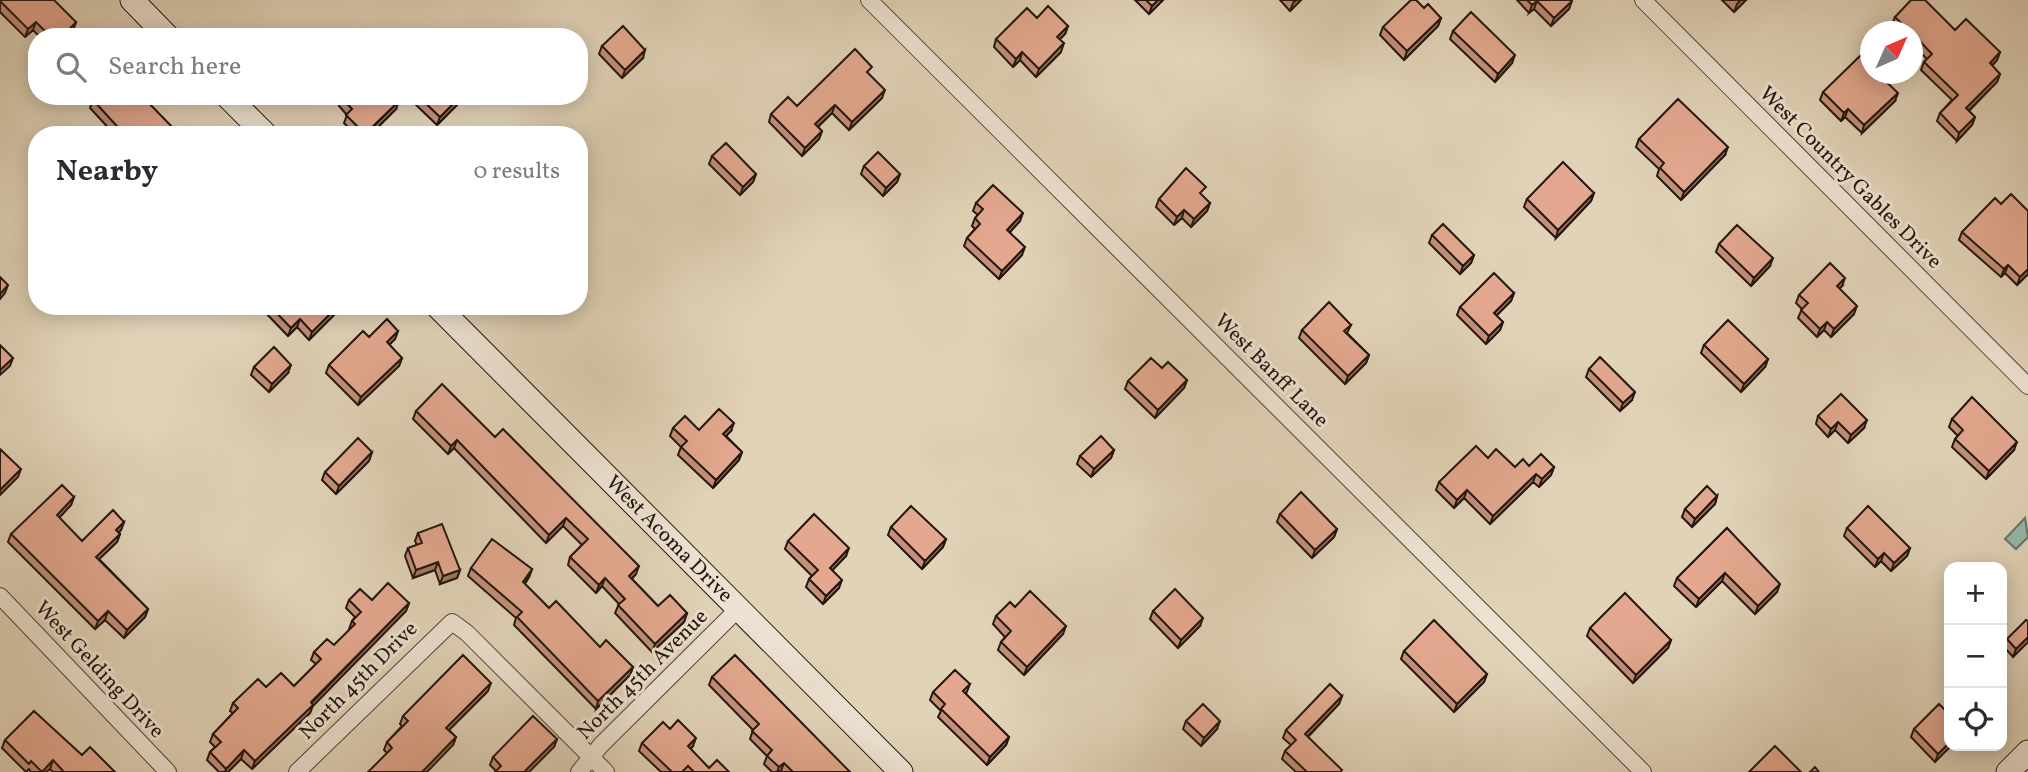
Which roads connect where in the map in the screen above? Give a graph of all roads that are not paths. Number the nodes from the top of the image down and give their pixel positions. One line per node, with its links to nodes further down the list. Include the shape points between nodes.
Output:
1 (132, 0): 4 (street)
2 (869, 0): 18 (street, West Banff Lane)
3 (1643, 0): 8 (street, West Country Gables Drive)
4 (159, 28)
5 (237, 105): 6 (street)
6 (257, 126)
7 (446, 315): 10 (street, West Acoma Drive)
8 (2028, 386)
9 (0, 596): 13 (street, West Gelding Drive)
10 (738, 609): 12 (street, North 45th Avenue); 17 (street, West Acoma Drive)
11 (2028, 752): 19 (street)
12 (591, 756): 14 (street, North 45th Drive, via 452,622); 15 (street, North 45th Avenue); 16 (street)
13 (168, 772)
14 (297, 772)
15 (579, 772)
16 (607, 772)
17 (901, 772)
18 (1643, 772)
19 (2008, 772)

